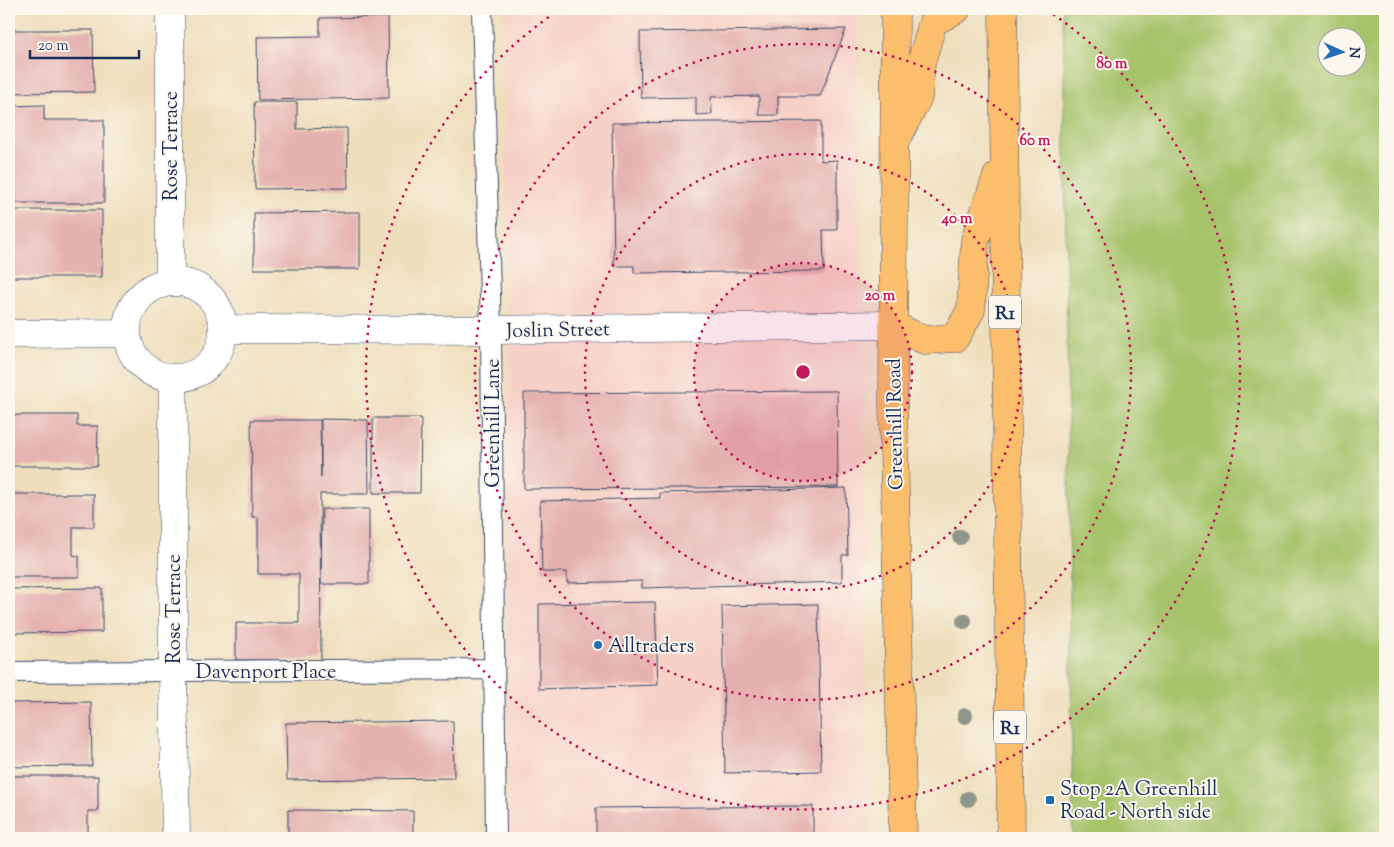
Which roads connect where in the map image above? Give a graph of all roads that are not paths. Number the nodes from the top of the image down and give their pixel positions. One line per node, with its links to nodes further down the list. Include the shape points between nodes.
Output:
1 (170, 9): 9 (street, Rose Terrace)
2 (482, 9): 12 (lane, Greenhill Lane)
3 (894, 9): 7 (highway, Greenhill Road)
4 (957, 9): 7 (highway, via 932,22 921,63 918,97)
5 (995, 9): 6 (highway)
6 (1003, 9): 8 (highway, R1)
7 (894, 144): 10 (highway, Greenhill Road)
8 (1004, 156): 10 (highway, via 974,240 971,310 955,338 924,340); 22 (highway, R1)
9 (170, 282): 11 (street, via 200,289 220,313); 13 (street, via 143,294 128,319)
10 (893, 325): 12 (street, Joslin Street); 21 (highway, Greenhill Road)
11 (223, 328): 12 (street, Joslin Street); 15 (street, via 220,348 209,365 192,375)
12 (491, 330): 16 (lane, Greenhill Lane)
13 (127, 333): 14 (street); 15 (street, via 131,350 141,365 156,375)
14 (9, 334)
15 (173, 379): 17 (street, Rose Terrace)
16 (494, 669): 17 (lane, Davenport Place); 20 (lane, Greenhill Lane)
17 (173, 671): 18 (lane, Davenport Place); 19 (street, Rose Terrace)
18 (9, 672)
19 (176, 838)
20 (496, 838)
21 (903, 838)
22 (1011, 838)

